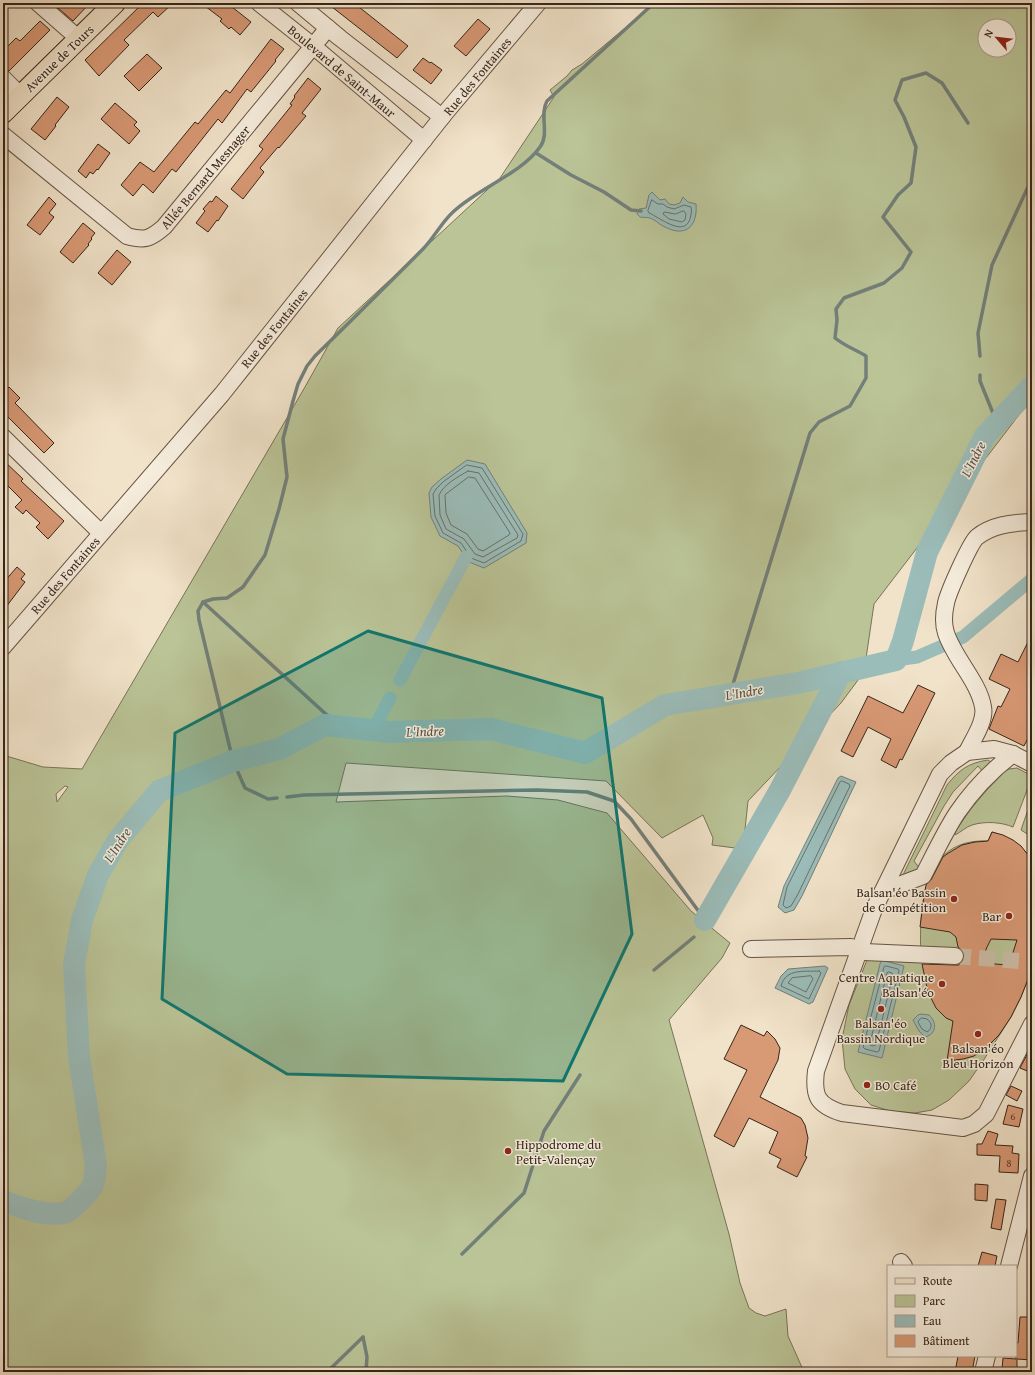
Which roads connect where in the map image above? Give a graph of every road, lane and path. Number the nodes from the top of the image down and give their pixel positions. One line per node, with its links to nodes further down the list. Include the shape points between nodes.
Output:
1 (38, 3): 7 (street)
2 (115, 3): 7 (main road, Avenue de Tours)
3 (259, 3): 8 (street, Boulevard de Saint-Maur)
4 (298, 3): 6 (street, Boulevard de Saint-Maur)
5 (538, 3): 12 (street, Rue des Fontaines)
6 (328, 28): 8 (street); 12 (street, Boulevard de Saint-Maur)
7 (78, 38): 10 (main road, Avenue de Tours)
8 (313, 46): 13 (street, Allée Bernard Mesnager, via 164,227 153,237 138,239 127,236); 14 (street, Boulevard de Saint-Maur)
9 (3, 78): 10 (street)
10 (20, 95): 11 (main road, Avenue de Tours)
11 (3, 113)
12 (442, 117): 14 (street, Rue des Fontaines)
13 (3, 135)
14 (424, 140): 17 (street, Rue des Fontaines, via 222,394)
15 (3, 437): 17 (street)
16 (1032, 523): 19 (street, via 999,526 976,538 946,601 945,632 981,696 984,708 983,718)
17 (101, 533): 18 (street, Rue des Fontaines)
18 (3, 647)
19 (967, 752): 20 (street, via 994,749); 22 (street, via 940,774)
20 (1013, 754): 21 (street); 22 (street, via 957,813 923,876)
21 (1032, 764)
22 (883, 891): 25 (street)
23 (752, 949): 25 (street, via 851,947)
24 (955, 956): 25 (street)
25 (856, 957): 26 (street, via 816,1071 816,1094 821,1103 831,1110 963,1128 974,1124 986,1114)
26 (1032, 1024)
27 (1032, 1176): 28 (street)
28 (1009, 1265)
29 (987, 1357): 30 (street)
30 (983, 1372)

